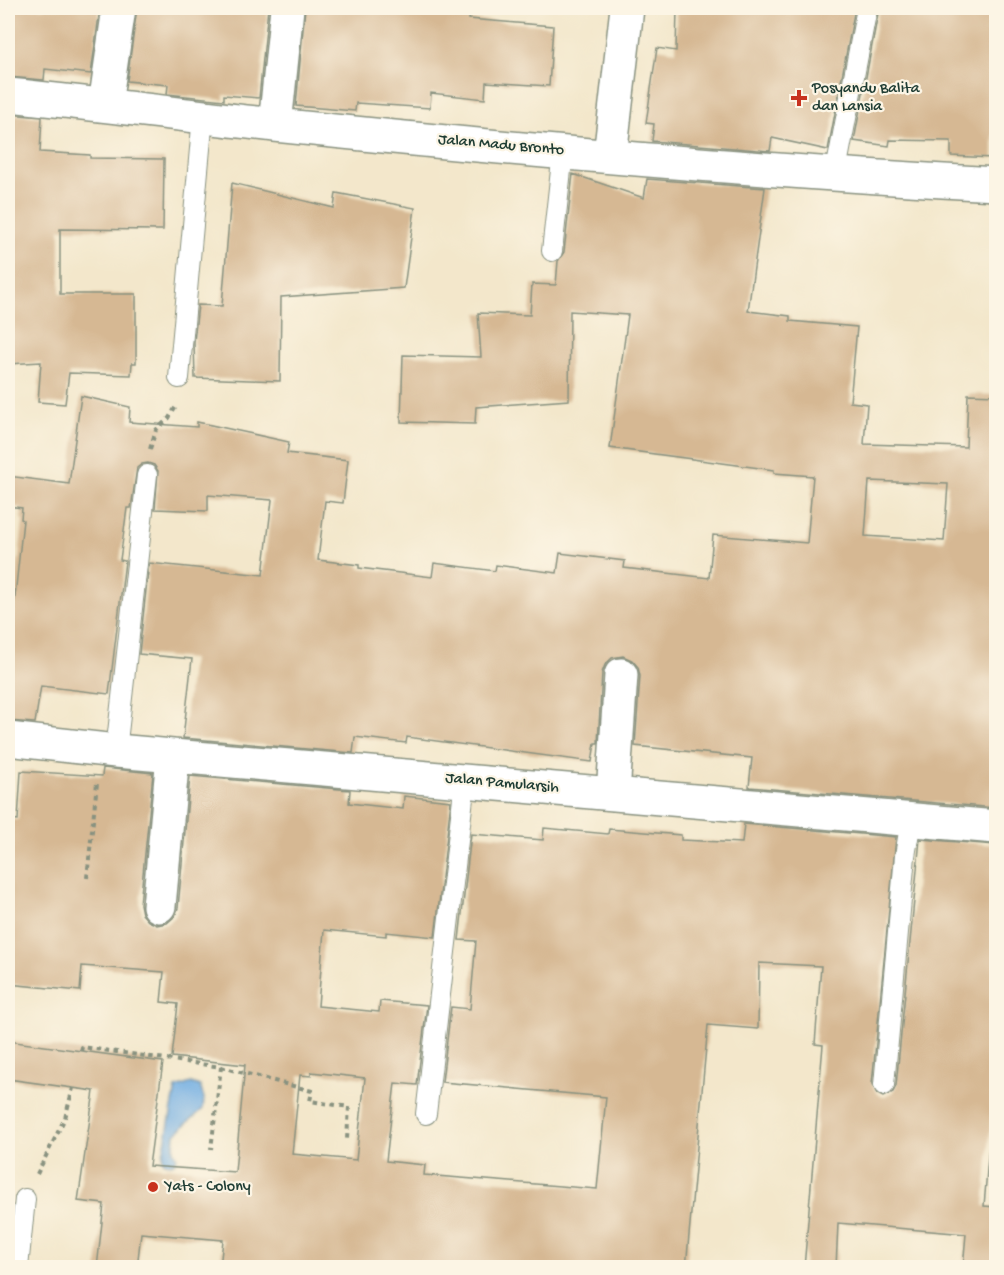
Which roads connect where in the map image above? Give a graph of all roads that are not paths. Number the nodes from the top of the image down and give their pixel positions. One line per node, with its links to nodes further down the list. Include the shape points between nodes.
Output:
1 (119, 8): 6 (street)
2 (287, 8): 8 (street)
3 (627, 8): 10 (street)
4 (867, 8): 11 (lane)
5 (8, 95): 6 (street, Jalan Madu Bronto)
6 (105, 105): 7 (street, Jalan Madu Bronto)
7 (202, 117): 8 (street, Jalan Madu Bronto); 14 (lane)
8 (275, 125): 9 (street, Jalan Madu Bronto)
9 (563, 152): 10 (street, Jalan Madu Bronto); 13 (lane)
10 (610, 156): 11 (street, Jalan Madu Bronto)
11 (835, 176): 12 (street, Jalan Madu Bronto)
12 (996, 184)
13 (552, 251)
14 (179, 378)
15 (147, 475): 18 (lane)
16 (621, 675): 21 (street)
17 (8, 739): 18 (street, Jalan Pamularsih)
18 (108, 751): 19 (street, Jalan Pamularsih)
19 (173, 756): 20 (street, Jalan Pamularsih); 24 (street)
20 (465, 781): 21 (street, Jalan Pamularsih); 26 (lane)
21 (613, 794): 22 (street, Jalan Pamularsih)
22 (911, 820): 23 (street, Jalan Pamularsih); 25 (lane)
23 (996, 827)
24 (159, 906)
25 (884, 1085)
26 (426, 1114)
27 (25, 1199): 28 (lane)
28 (18, 1268)

